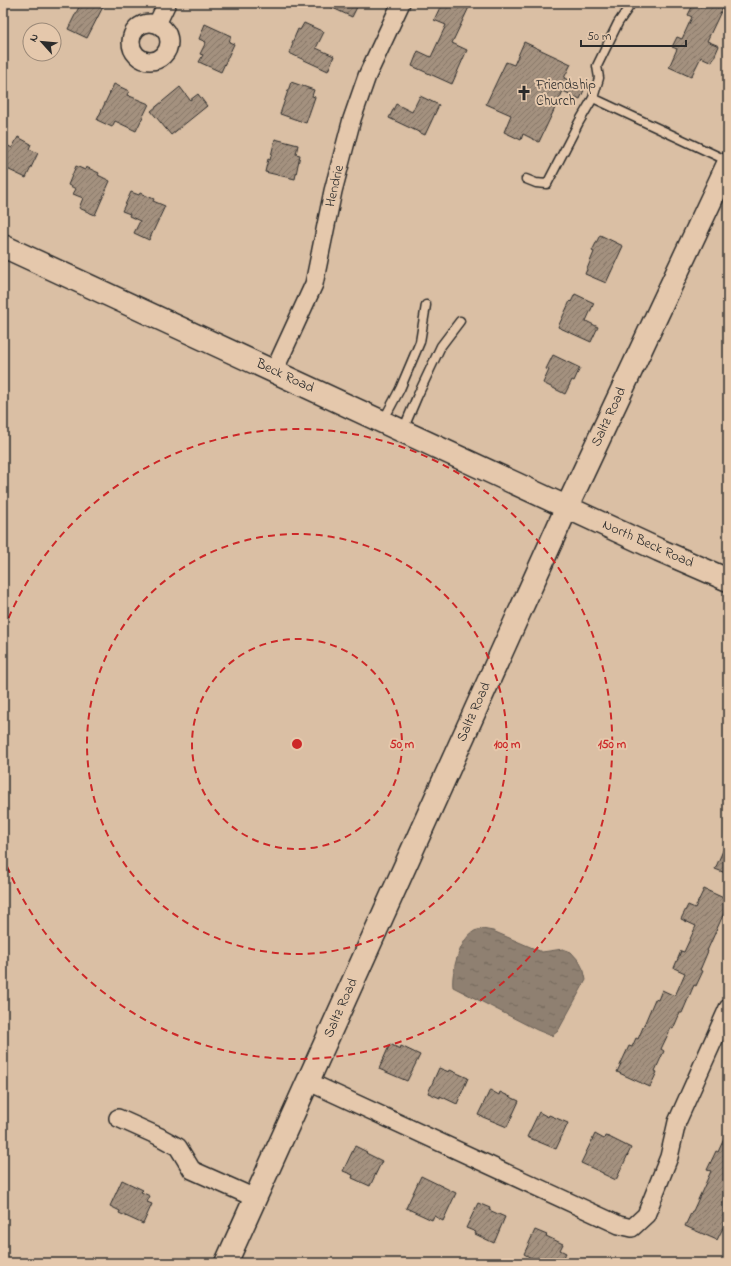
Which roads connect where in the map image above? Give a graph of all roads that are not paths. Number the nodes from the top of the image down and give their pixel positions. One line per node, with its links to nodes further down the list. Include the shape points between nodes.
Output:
1 (167, 3): 4 (street)
2 (401, 3): 11 (street, Hendrie, via 367,76 352,119 333,191 314,284)
3 (631, 4): 5 (lane, via 618,23 597,66 599,78)
4 (157, 24)
5 (593, 98): 6 (lane); 7 (lane, via 547,184)
6 (728, 162): 14 (street, Saltz Road)
7 (526, 179)
8 (3, 246): 11 (street, Beck Road)
9 (426, 305): 12 (lane, via 420,342)
10 (460, 321): 13 (lane, via 441,346)
11 (274, 371): 12 (street, Beck Road)
12 (383, 421): 13 (street, Beck Road)
13 (403, 430): 14 (street, Beck Road)
14 (567, 507): 15 (street, North Beck Road); 17 (street, Saltz Road)
15 (728, 580)
16 (728, 1008): 17 (street, via 677,1122 669,1157 646,1215 632,1228 619,1225)
17 (307, 1081): 19 (street, Saltz Road)
18 (118, 1118): 19 (street, via 178,1147 192,1170)
19 (255, 1198): 20 (street, Saltz Road)
20 (226, 1263)

